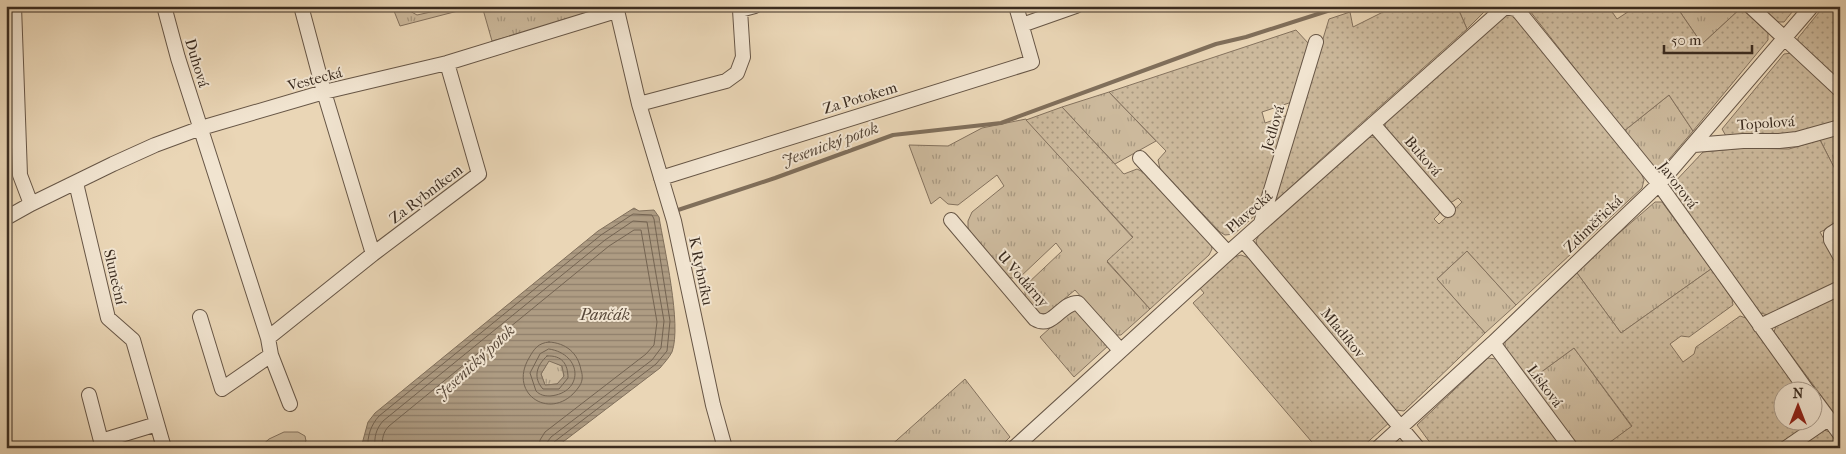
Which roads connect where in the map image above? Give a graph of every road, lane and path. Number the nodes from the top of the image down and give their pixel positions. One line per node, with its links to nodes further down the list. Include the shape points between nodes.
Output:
1 (14, 6): 26 (street, via 20,175)
2 (164, 6): 20 (street, Duhová)
3 (301, 6): 16 (street)
4 (755, 6): 17 (street, via 740,10 743,57 737,73 726,81)
5 (1016, 6): 11 (street, Za Potokem)
6 (1076, 6): 11 (street)
7 (1750, 6): 12 (street)
8 (1812, 6): 12 (street, Zdiměřická)
9 (1511, 7): 18 (street, Plavecká, via 1499,11); 25 (street, Javorová, via 1520,13)
10 (616, 9): 14 (street, Vestecká); 17 (street, K Rybníku)
11 (1022, 24): 23 (street, Za Potokem, via 1032,62)
12 (1785, 38): 15 (street); 21 (street, Zdiměřická)
13 (1316, 42): 30 (street, Jedlová)
14 (447, 63): 16 (street, Vestecká); 34 (street, Za Rybníkem, via 478,174)
15 (1840, 90)
16 (324, 92): 20 (street, Vestecká); 34 (street)
17 (639, 104): 23 (street, K Rybníku)
18 (1373, 124): 27 (street, Buková); 30 (street, Plavecká)
19 (1840, 127): 21 (street, Topolová, via 1788,140)
20 (201, 128): 24 (street, Vestecká, via 155,145); 39 (street)
21 (1694, 145): 25 (street, Zdiměřická)
22 (1140, 158): 33 (street)
23 (661, 178): 52 (street, K Rybníku, via 674,221 713,406)
24 (76, 183): 26 (street, Vestecká); 48 (street, Sluneční, via 108,318 133,340)
25 (1659, 184): 38 (street, Javorová); 40 (street, Zdiměřická)
26 (31, 204): 28 (street, Vestecká)
27 (1448, 210)
28 (6, 218)
29 (951, 220): 41 (street, U Vodárny, via 1035,320 1046,322 1069,304 1078,303)
30 (1261, 224): 32 (street, Plavecká)
31 (1837, 230): 35 (street, via 1831,234 1831,240)
32 (1242, 240): 33 (street, Plavecká); 49 (street, Mladíkov)
33 (1228, 253): 41 (street, Plavecká)
34 (373, 254): 39 (street, Za Rybníkem)
35 (1840, 256)
36 (1840, 288): 38 (street)
37 (200, 317): 42 (street, via 222,389)
38 (1760, 326): 43 (street, Javorová)
39 (268, 338): 42 (street)
40 (1493, 343): 49 (street, Zdiměřická); 56 (street, Lísková)
41 (1120, 350): 53 (street, Plavecká)
42 (271, 355): 45 (street)
43 (1801, 382)
44 (89, 395): 48 (street, via 101,441)
45 (290, 404)
46 (1824, 413): 47 (street)
47 (1828, 419): 50 (street); 57 (street)
48 (157, 424): 51 (street, Sluneční)
49 (1402, 427): 54 (street, Zdiměřická); 55 (street, Mladíkov)
50 (1840, 434)
51 (164, 448)
52 (725, 448)
53 (1014, 448)
54 (1378, 448)
55 (1418, 448)
56 (1571, 448)
57 (1786, 448)

